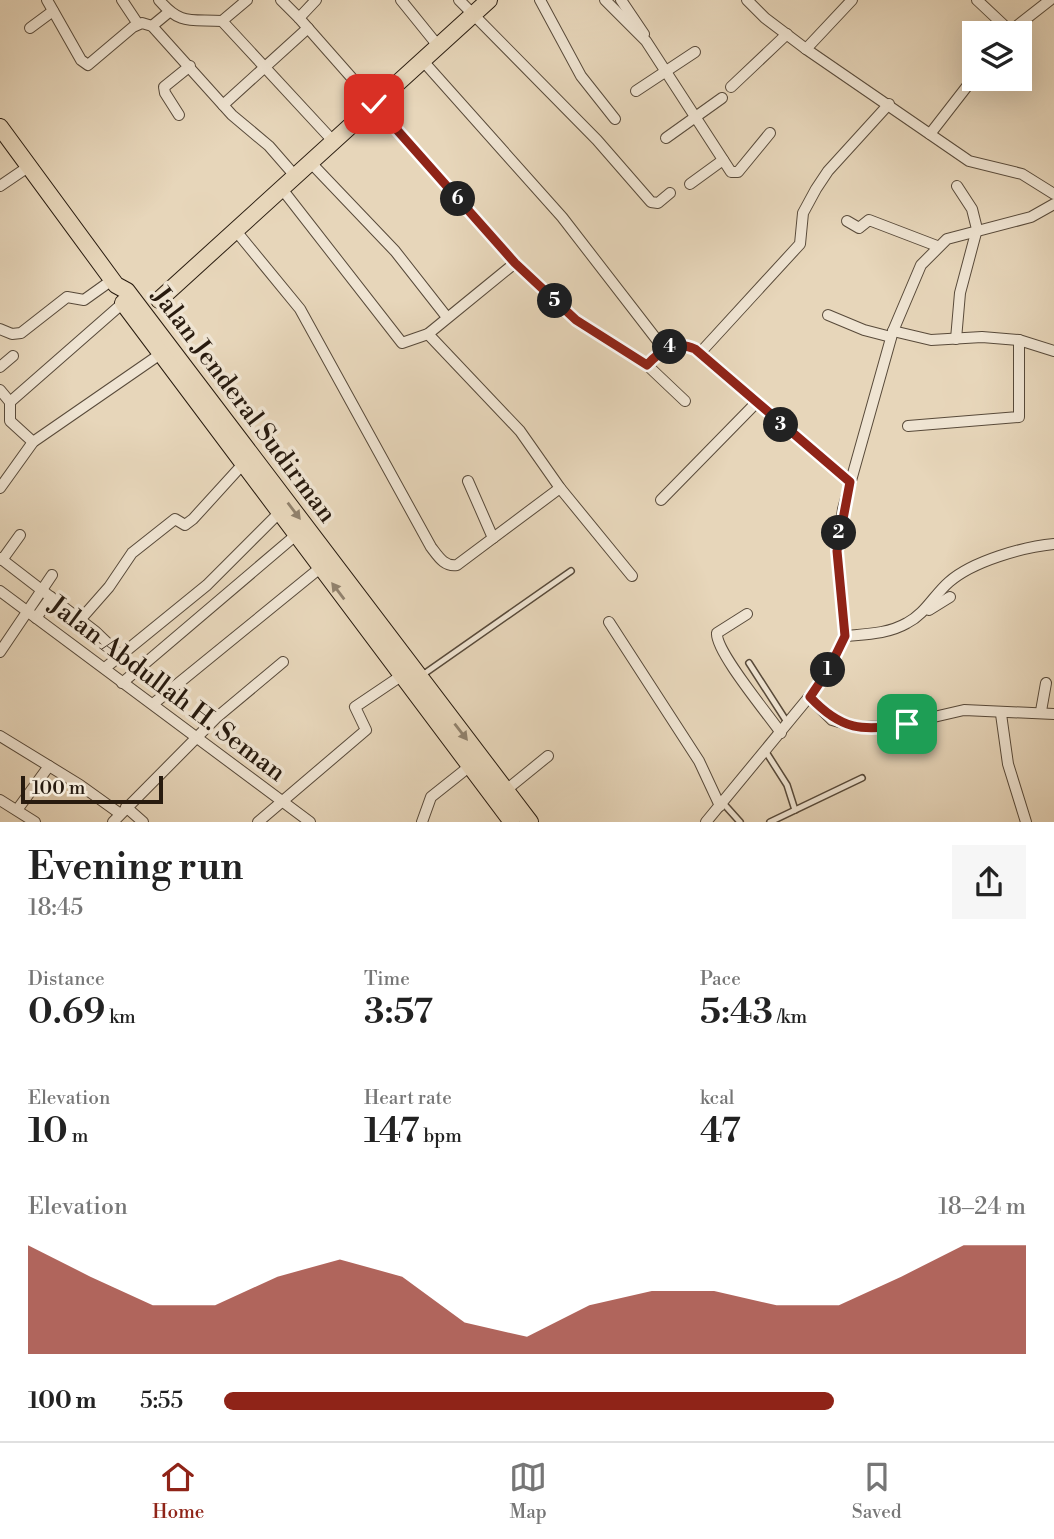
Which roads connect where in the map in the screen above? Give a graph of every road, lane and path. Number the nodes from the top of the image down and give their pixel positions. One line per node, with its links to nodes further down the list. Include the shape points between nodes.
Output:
1 (47, 0): 17 (street)
2 (122, 0): 24 (street)
3 (159, 0): 18 (street)
4 (247, 0): 21 (street)
5 (281, 0): 20 (street)
6 (316, 0): 20 (street)
7 (401, 0): 30 (street)
8 (459, 0): 19 (street)
9 (489, 0): 19 (highway)
10 (540, 0): 46 (street, via 581,76)
11 (605, 0): 29 (street)
12 (621, 0): 29 (street, via 641,26)
13 (852, 0): 31 (street)
14 (976, 0): 22 (street)
15 (1050, 0): 23 (street)
16 (750, 1): 28 (street)
17 (53, 11): 24 (street, via 88,65); 26 (street)
18 (169, 12): 21 (street, via 185,21); 25 (street)
19 (473, 15): 30 (highway); 60 (street, via 597,139 651,202 658,203)
20 (299, 18): 27 (street)
21 (222, 21): 34 (street)
22 (998, 21)
23 (1023, 21)
24 (138, 24): 25 (street)
25 (152, 26): 35 (street)
26 (30, 28)
27 (308, 28): 34 (street); 41 (street)
28 (787, 34): 31 (street); 37 (street)
29 (646, 41): 36 (street)
30 (439, 47): 33 (highway)
31 (806, 49): 42 (street)
32 (695, 52): 36 (street)
33 (423, 61): 41 (highway); 78 (street, via 562,217)
34 (265, 65): 43 (street); 51 (street)
35 (190, 66): 43 (street); 44 (street, via 164,87)
36 (667, 71): 38 (street); 45 (street)
37 (731, 87)
38 (636, 91)
39 (963, 91): 49 (street)
40 (722, 98): 45 (street)
41 (374, 104): 51 (highway); 67 (street)
42 (889, 104): 49 (street); 80 (street, via 816,189 803,213 800,244)
43 (223, 105): 55 (street)
44 (180, 115)
45 (695, 119): 50 (street); 52 (street)
46 (615, 120)
47 (0, 127): 54 (highway)
48 (769, 133): 52 (street, via 738,172 731,172)
49 (930, 134): 61 (street, via 969,161 1022,174)
50 (666, 138)
51 (334, 142): 53 (highway)
52 (723, 160): 56 (street)
53 (312, 163): 55 (highway); 72 (street, via 395,251)
54 (28, 167): 57 (street); 68 (highway)
55 (296, 177): 59 (highway)
56 (690, 184)
57 (0, 186)
58 (957, 186): 64 (street, via 972,209)
59 (282, 190): 65 (highway); 74 (street, via 401,342)
60 (670, 193)
61 (1054, 194)
62 (1054, 204): 64 (street, via 1031,217)
63 (847, 221): 66 (street, via 859,228 869,220)
64 (977, 229): 66 (street); 76 (street, via 960,293)
65 (236, 232): 69 (highway); 100 (street, via 300,309 441,560 457,565)
66 (936, 246): 75 (street, via 912,283)
67 (515, 263): 72 (street); 83 (street, via 576,320)
68 (114, 283): 70 (highway, Jalan Jenderal Sudirman); 73 (street, via 84,300 67,298 21,333); 117 (highway, Jalan Jenderal Sudirman, one-way to 117, via 127,292)
69 (159, 300)
70 (123, 303): 81 (highway, Jalan Jenderal Sudirman); 87 (street)
71 (828, 315): 75 (street, via 864,330)
72 (446, 316): 74 (street)
73 (0, 329)
74 (428, 334): 95 (street, via 520,431)
75 (892, 334): 76 (street); 93 (street)
76 (957, 339): 77 (street)
77 (1019, 340): 79 (street); 89 (street, via 1019,417)
78 (664, 349): 80 (street, via 680,345); 83 (street)
79 (1054, 351)
80 (700, 353): 88 (street)
81 (159, 355): 90 (street); 91 (highway, Jalan Jenderal Sudirman)
82 (13, 356): 84 (street)
83 (647, 365): 86 (street)
84 (0, 367)
85 (0, 390): 87 (street)
86 (685, 401)
87 (10, 402): 90 (street, via 10,421)
88 (757, 402): 93 (street); 96 (street)
89 (908, 426)
90 (33, 442): 94 (street)
91 (243, 464): 97 (highway, Jalan Jenderal Sudirman); 115 (street, via 193,519 185,525 175,519 132,553)
92 (468, 481): 100 (street)
93 (850, 482): 118 (street, via 837,551)
94 (0, 488)
95 (560, 488): 100 (street); 106 (street)
96 (661, 500)
97 (279, 513): 99 (highway, Jalan Jenderal Sudirman); 120 (street, via 207,585)
98 (20, 535): 102 (street)
99 (296, 535): 103 (highway, Jalan Jenderal Sudirman); 127 (street)
100 (493, 538)
101 (1054, 544): 113 (street, via 1011,552 955,578)
102 (1, 559): 107 (street)
103 (320, 568): 117 (highway, Jalan Jenderal Sudirman, one-way to 103); 129 (street)
104 (572, 571): 125 (lane)
105 (52, 575): 107 (street)
106 (632, 576)
107 (41, 589): 109 (street); 111 (street)
108 (0, 591): 111 (street, Jalan Abdullah H. Seman)
109 (51, 597): 114 (street); 115 (street)
110 (950, 597): 113 (street)
111 (27, 611): 114 (street, Jalan Abdullah H. Seman); 119 (street)
112 (747, 614): 134 (street, via 717,633 717,639 728,662)
113 (919, 615): 118 (street, via 887,631)
114 (36, 618): 123 (street, Jalan Abdullah H. Seman)
115 (80, 620): 120 (street)
116 (609, 622): 145 (street)
117 (373, 626): 124 (highway, Jalan Jenderal Sudirman); 125 (highway, Jalan Jenderal Sudirman)
118 (845, 636): 128 (street)
119 (0, 652)
120 (119, 654): 123 (street)
121 (283, 662): 136 (street)
122 (749, 663): 133 (lane)
123 (105, 668): 127 (street, Jalan Abdullah H. Seman)
124 (401, 676): 140 (highway, Jalan Jenderal Sudirman); 144 (street, via 357,704 355,710 366,730)
125 (419, 677): 142 (highway, Jalan Jenderal Sudirman, one-way to 142)
126 (1046, 682): 130 (street)
127 (122, 683): 129 (street, Jalan Abdullah H. Seman)
128 (810, 697): 131 (street, via 832,720 857,727 895,726 964,710); 133 (street)
129 (153, 704): 136 (street, Jalan Abdullah H. Seman)
130 (1041, 711): 131 (street); 132 (street)
131 (1001, 714): 159 (street, via 1008,764)
132 (1054, 714)
133 (788, 722): 134 (street)
134 (781, 733): 137 (street)
135 (0, 736): 139 (street)
136 (197, 738): 144 (street, Jalan Abdullah H. Seman); 148 (street)
137 (766, 752): 145 (street); 147 (lane, via 787,785)
138 (548, 756): 142 (street)
139 (49, 766): 146 (street); 148 (street)
140 (470, 766): 153 (street, via 431,797); 154 (highway, Jalan Jenderal Sudirman)
141 (862, 778): 147 (lane)
142 (506, 790): 155 (highway, Jalan Jenderal Sudirman)
143 (0, 801): 146 (street)
144 (282, 801): 151 (street); 152 (street, Jalan Abdullah H. Seman)
145 (722, 804): 156 (street); 157 (lane)
146 (17, 810): 149 (street)
147 (794, 810): 158 (lane)
148 (120, 814): 150 (street)
149 (35, 821)
150 (143, 821)
151 (258, 821)
152 (310, 821)
153 (422, 821)
154 (512, 821)
155 (530, 821)
156 (706, 821)
157 (740, 821)
158 (770, 821)
159 (1026, 821)

